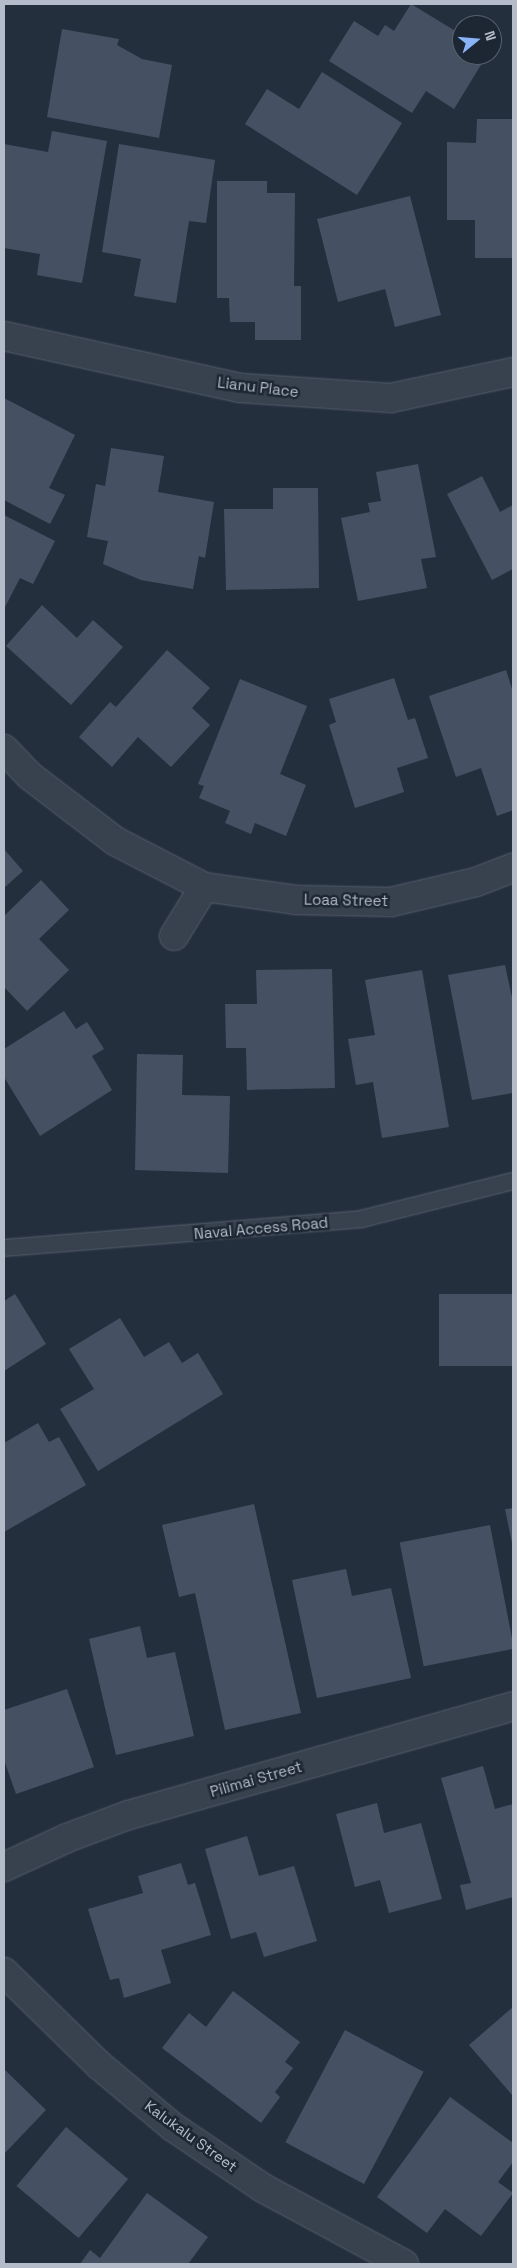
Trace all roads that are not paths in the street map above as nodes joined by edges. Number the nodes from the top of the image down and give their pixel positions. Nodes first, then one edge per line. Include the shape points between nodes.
1 (4, 336) edge
2 (513, 372) edge
3 (4, 749) edge
4 (513, 868) edge
5 (204, 887) junction
6 (174, 936) dead end
7 (513, 1181) edge
8 (4, 1248) edge
9 (513, 1706) edge
10 (4, 1867) edge
11 (4, 1972) edge
12 (404, 2264) edge

1 - 2 street, Lianu Place via 240,388 391,398
3 - 5 street, Loaa Street via 30,776 115,841
4 - 5 street, Loaa Street via 476,882 391,902 296,900
5 - 6 street
7 - 8 lane, Naval Access Road via 361,1219
9 - 10 street, Pilimai Street via 129,1815 67,1838
11 - 12 street, Kalukalu Street via 99,2065 173,2127 263,2188

